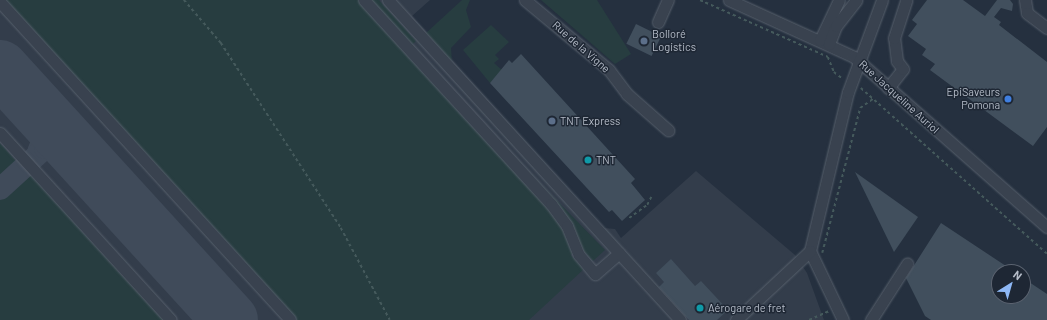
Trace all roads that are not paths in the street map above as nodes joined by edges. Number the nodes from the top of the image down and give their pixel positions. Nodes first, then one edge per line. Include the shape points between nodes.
1 (364, 0) edge
2 (388, 0) edge
3 (526, 0) edge
4 (668, 0) edge
5 (729, 0) edge
6 (840, 0) edge
7 (856, 0) edge
8 (882, 0) edge
9 (906, 0) edge
10 (1025, 0) edge
11 (0, 2) edge
12 (658, 22) dead end
13 (411, 26) junction
14 (1047, 28) edge
15 (398, 38) junction
16 (825, 42) junction
17 (859, 61) junction
18 (888, 88) junction
19 (668, 130) dead end
20 (0, 132) edge
21 (1047, 227) edge
22 (810, 251) junction
23 (619, 253) junction
24 (907, 264) dead end
25 (171, 320) edge
26 (290, 320) edge
27 (680, 320) edge
28 (736, 320) edge
29 (843, 320) edge
30 (871, 320) edge

1 - 15 street
2 - 13 street
3 - 19 street, Rue de la Vigne via 609,70 626,94
4 - 12 street
5 - 16 street, Rue Jacqueline Auriol
6 - 16 street
7 - 16 street
8 - 17 street
9 - 18 street via 894,38 897,61 903,69
10 - 14 street via 1027,13
11 - 26 street
13 - 15 street
13 - 23 street
15 - 23 street via 551,204 567,226 579,255 595,274
16 - 17 street, Rue Jacqueline Auriol
17 - 18 street, Rue Jacqueline Auriol
17 - 22 street
18 - 21 street, Rue Jacqueline Auriol
20 - 25 street
22 - 28 street
22 - 29 street via 816,269
23 - 27 street
24 - 30 street

